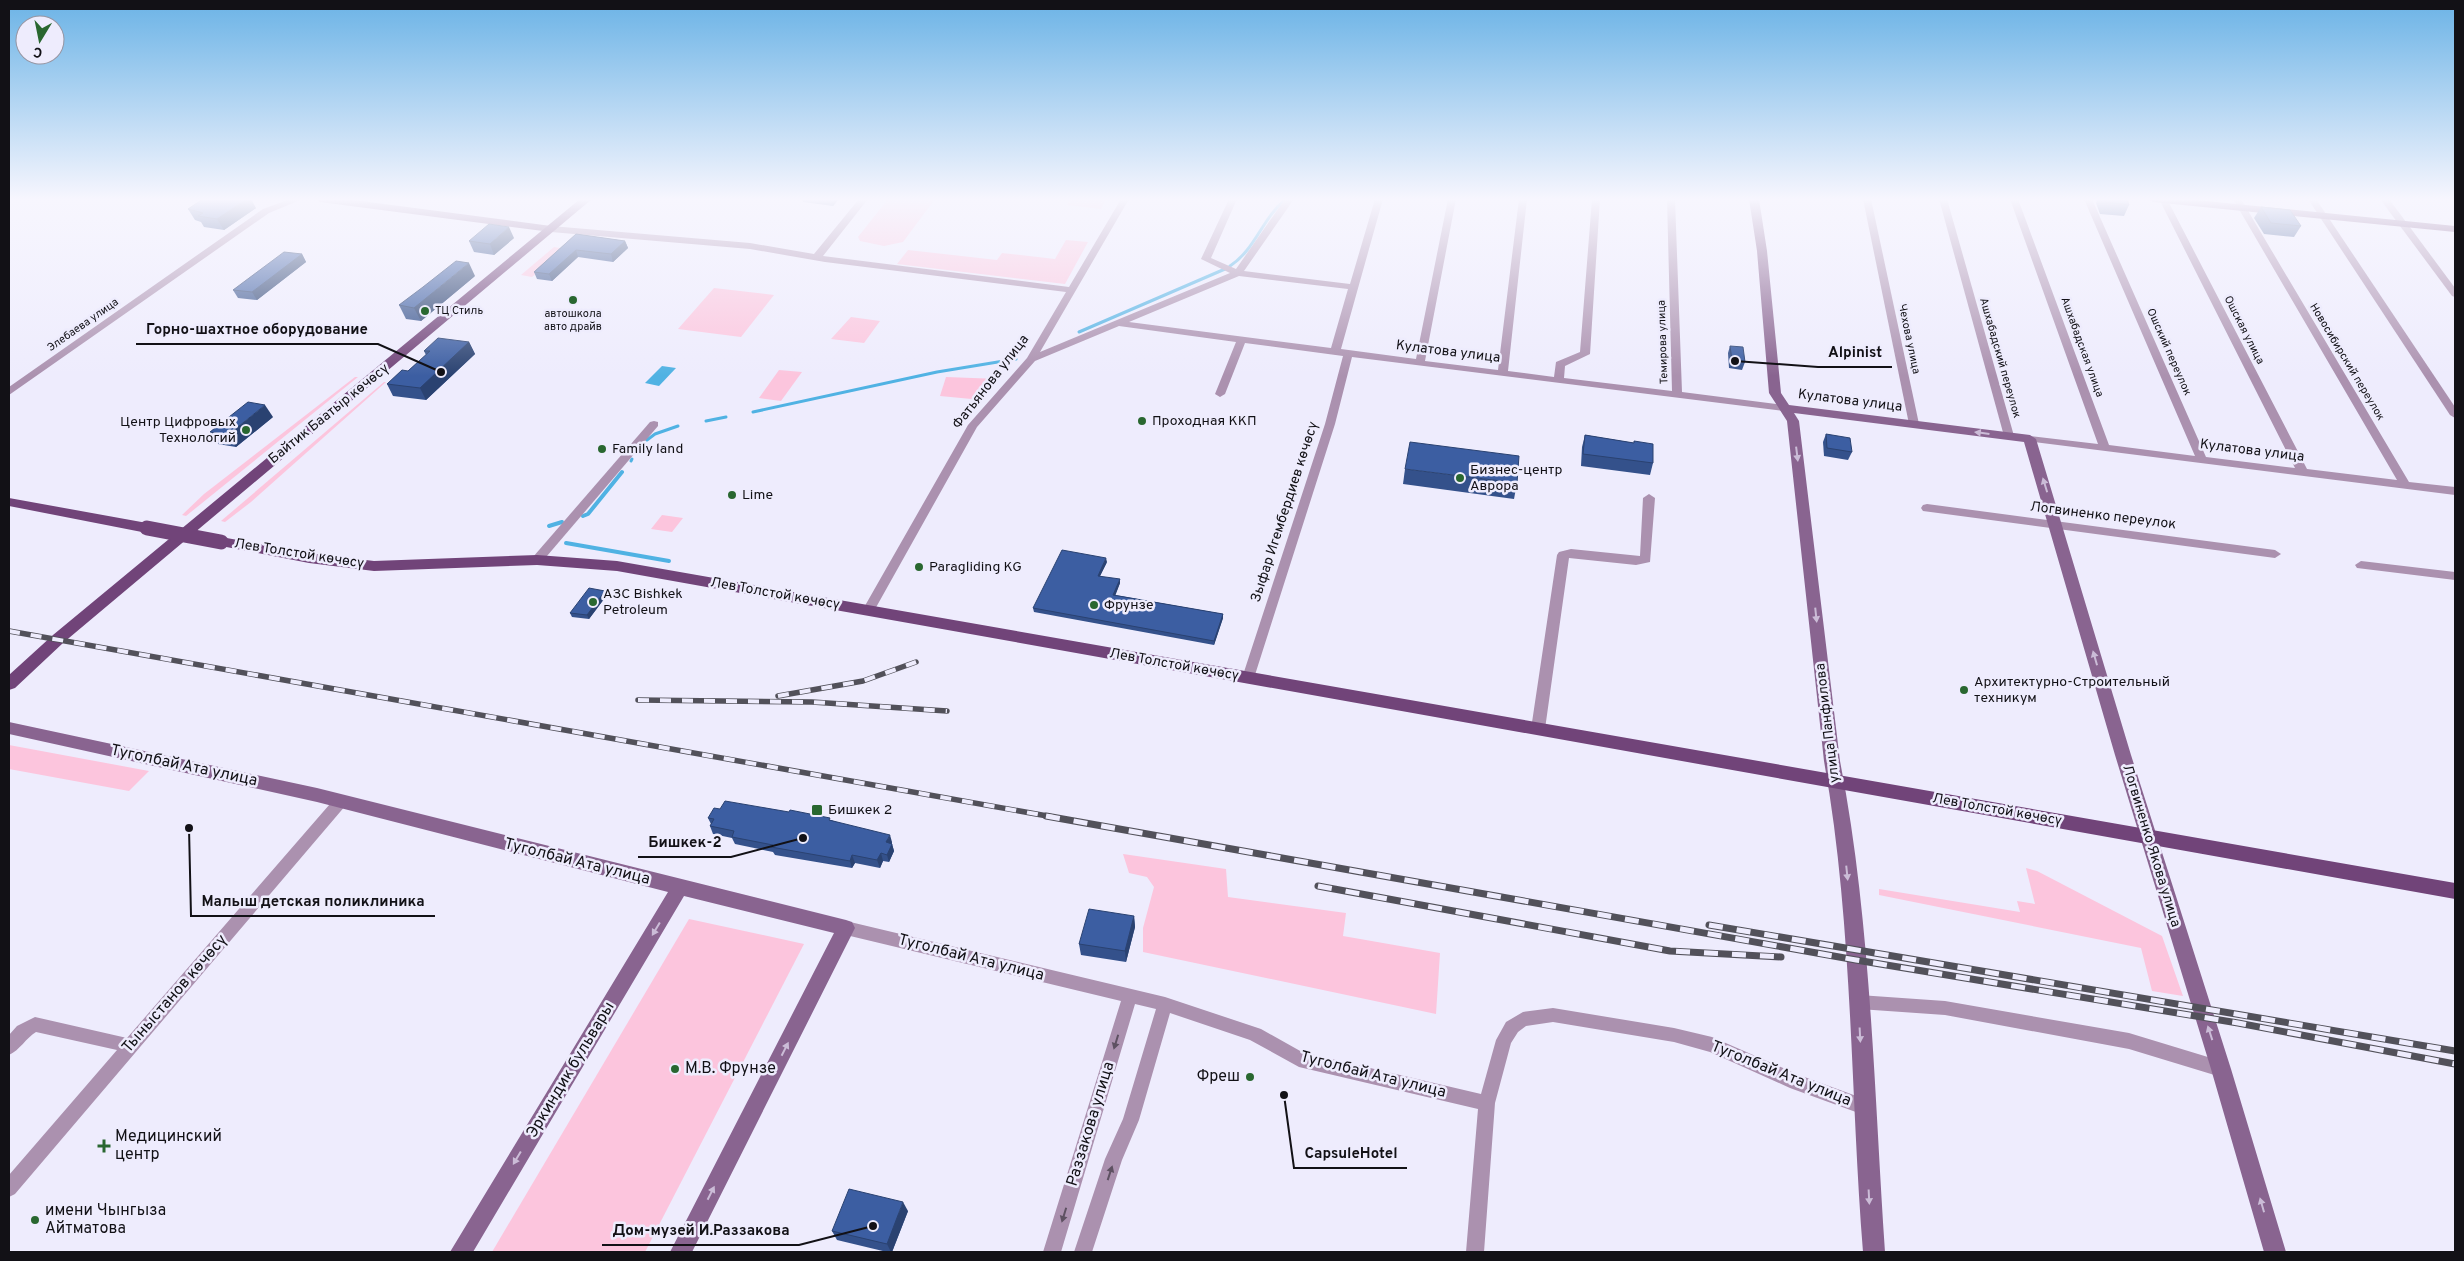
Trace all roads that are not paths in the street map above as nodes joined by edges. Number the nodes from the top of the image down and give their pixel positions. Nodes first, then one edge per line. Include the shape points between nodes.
1 (199, 258) edge
2 (516, 258) edge
3 (824, 258) edge
4 (1091, 258) edge
5 (1207, 258) edge
6 (1248, 258) edge
7 (1362, 258) edge
8 (1441, 258) edge
9 (1516, 258) edge
10 (1592, 258) edge
11 (1673, 258) edge
12 (1763, 258) edge
13 (1879, 258) edge
14 (1959, 258) edge
15 (2036, 258) edge
16 (2114, 258) edge
17 (2190, 258) edge
18 (2272, 258) edge
19 (2351, 258) edge
20 (2428, 258) edge
21 (1238, 272) junction
22 (1353, 287) junction
23 (1072, 290) junction
24 (2455, 294) edge
25 (1118, 323) junction
26 (1242, 339) junction
27 (1335, 352) junction
28 (1348, 354) junction
29 (1031, 359) junction
30 (1420, 363) junction
31 (1503, 374) junction
32 (1559, 381) junction
33 (9, 392) edge
34 (1220, 394) dead end
35 (1677, 395) junction
36 (1784, 408) junction
37 (2455, 415) edge
38 (654, 424) dead end
39 (1914, 424) junction
40 (2009, 436) junction
41 (2030, 439) junction
42 (2105, 448) junction
43 (2202, 460) junction
44 (2303, 472) junction
45 (2405, 485) junction
46 (2455, 491) edge
47 (1649, 498) dead end
48 (9, 502) edge
49 (1927, 508) dead end
50 (2057, 525) junction
51 (163, 552) junction
52 (2275, 554) dead end
53 (537, 560) junction
54 (2361, 565) dead end
55 (2455, 576) edge
56 (868, 611) junction
57 (1248, 678) junction
58 (9, 684) edge
59 (9, 692) edge
60 (9, 728) edge
61 (1538, 729) junction
62 (1835, 782) junction
63 (341, 801) junction
64 (2149, 837) junction
65 (680, 887) junction
66 (2455, 891) edge
67 (846, 928) junction
68 (1130, 996) junction
69 (1859, 1002) junction
70 (1165, 1004) junction
71 (130, 1046) junction
72 (9, 1047) edge
73 (2221, 1069) junction
74 (1487, 1103) junction
75 (1864, 1107) junction
76 (9, 1188) edge
77 (461, 1252) edge
78 (680, 1252) edge
79 (1052, 1252) edge
80 (1083, 1252) edge
81 (1474, 1252) edge
82 (1874, 1252) edge
83 (2275, 1252) edge

1 - 33 street, Элебаева улица
2 - 51 main road, Байтик Баатыр көчөсү
3 - 23 street
4 - 23 street, Фатьянова улица
5 - 21 street
6 - 21 street
7 - 22 street
8 - 30 street
9 - 31 street
10 - 32 street via 1585,354 1560,364
11 - 35 street, Темирова улица
12 - 36 street, улица Панфилова via 1776,393
13 - 39 street, Чехова улица
14 - 40 street, Ашхабадский переулок
15 - 42 street, Ашхабадская улица
16 - 43 street, Ошский переулок
17 - 44 street, Ошская улица
18 - 45 street, Новосибирский переулок
19 - 37 street
20 - 24 street
21 - 22 street
21 - 25 street
22 - 27 street
23 - 29 street, Фатьянова улица
25 - 26 street, Кулатова улица
25 - 29 street
26 - 27 street, Кулатова улица
26 - 34 street
27 - 28 street, Кулатова улица
28 - 30 street, Кулатова улица
28 - 57 street, Зыфар Игембердиев көчөсү via 1330,424
29 - 56 street, Фатьянова улица via 973,425
30 - 31 street, Кулатова улица
31 - 32 street, Кулатова улица
32 - 35 street, Кулатова улица
35 - 36 street, Кулатова улица
36 - 39 street, Кулатова улица
36 -> 62 street, улица Панфилова via 1793,421
38 - 53 street
40 -> 39 street, Кулатова улица
40 - 41 street, Кулатова улица
41 - 42 street, Кулатова улица
50 -> 41 street, Логвиненко Якова улица
42 - 43 street, Кулатова улица
43 - 44 street, Кулатова улица
44 - 45 street, Кулатова улица
45 - 46 street, Кулатова улица
47 - 61 street via 1647,556 1642,561 1571,553 1563,555
48 - 53 main road, Лев Толстой көчөсү, bridge via 309,558 374,566
49 - 50 street, Логвиненко переулок
50 - 52 street, Логвиненко переулок
64 -> 50 street, Логвиненко Якова улица
51 - 58 main road, Байтик Баатыр көчөсү via 58,638
51 - 59 main road, Байтик Баатыр көчөсү via 71,641
53 - 56 main road, Лев Толстой көчөсү via 617,566
54 - 55 street
56 - 57 main road, Лев Толстой көчөсү
57 - 61 main road, Лев Толстой көчөсү
60 - 63 street, Туголбай Ата улица
61 - 62 main road, Лев Толстой көчөсү
62 - 64 main road, Лев Толстой көчөсү
62 -> 69 street, улица Панфилова via 1856,948
63 - 65 street, Туголбай Ата улица
63 - 71 street, Тыныстанов көчөсү
64 - 66 main road, Лев Толстой көчөсү
73 -> 64 street, Логвиненко Якова улица
65 - 67 street, Туголбай Ата улица
65 -> 77 street, Эркиндик бульвары
67 - 68 street, Туголбай Ата улица
78 -> 67 street
68 - 70 street, Туголбай Ата улица
68 -> 79 street, Раззакова улица
69 - 73 street via 1945,1008 2129,1041
69 -> 75 street, улица Панфилова
70 - 74 street, Туголбай Ата улица via 1255,1034 1299,1058
80 -> 70 street via 1114,1159 1131,1120
71 - 72 street via 34,1024
71 - 76 street, Тыныстанов көчөсү
83 -> 73 street, Логвиненко Якова улица
74 - 75 street, Туголбай Ата улица via 1504,1040 1512,1027 1523,1019 1553,1015 1674,1035 1712,1045 1796,1082
74 - 81 street
75 -> 82 street, улица Панфилова

